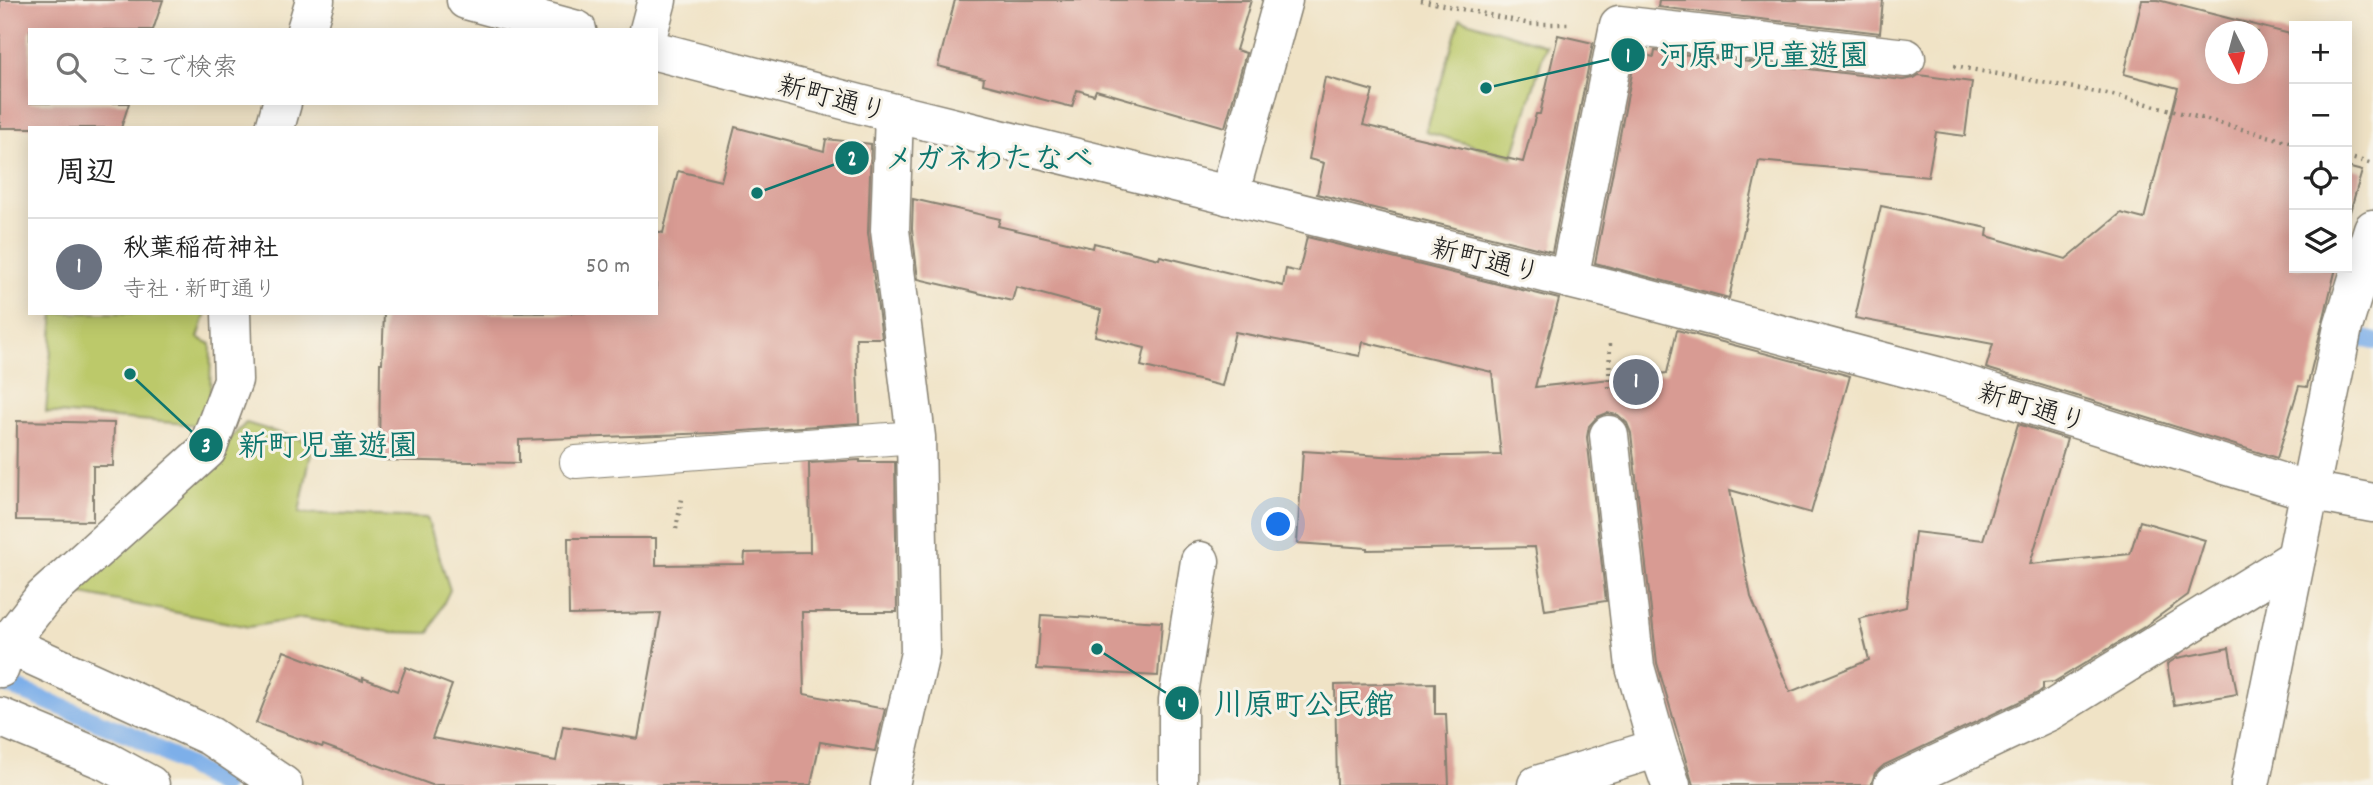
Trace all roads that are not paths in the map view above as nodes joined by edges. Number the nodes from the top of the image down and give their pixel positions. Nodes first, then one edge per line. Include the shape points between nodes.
1 (315, 0) edge
2 (466, 0) edge
3 (657, 0) edge
4 (1283, 0) edge
5 (307, 28) edge
6 (570, 28) edge
7 (650, 28) edge
8 (658, 52) edge
9 (1906, 58) road end
10 (281, 105) edge
11 (894, 113) junction
12 (276, 126) edge
13 (1229, 196) junction
14 (2373, 229) edge
15 (1569, 279) junction
16 (231, 315) edge
17 (1609, 435) road end
18 (916, 437) junction
19 (576, 461) dead end
20 (2309, 491) junction
21 (2373, 503) edge
22 (2296, 558) junction
23 (1200, 561) dead end
24 (4, 656) edge
25 (0, 718) edge
26 (1658, 748) junction
27 (150, 785) edge
28 (283, 785) edge
29 (890, 785) edge
30 (1178, 785) edge
31 (1537, 785) edge
32 (1671, 785) edge
33 (1893, 785) edge
34 (2250, 785) edge

1 - 5 street
2 - 6 street
3 - 7 street
4 - 13 street
8 - 11 street, 新町通り
9 - 15 street via 1619,25
10 - 12 street
11 - 13 street, 新町通り
11 - 18 street via 890,230
13 - 15 street, 新町通り
14 - 20 street via 2343,327
15 - 20 street, 新町通り via 1937,376
16 - 24 street via 233,380 207,450 43,598
17 - 26 street via 1635,667
18 - 19 lane
18 - 29 street via 920,653
20 - 21 street, 新町通り
20 - 22 street
22 - 33 street via 2048,712
22 - 34 street
23 - 30 street via 1178,700
24 - 28 street via 210,736
25 - 27 street via 106,761
26 - 31 street
26 - 32 street

